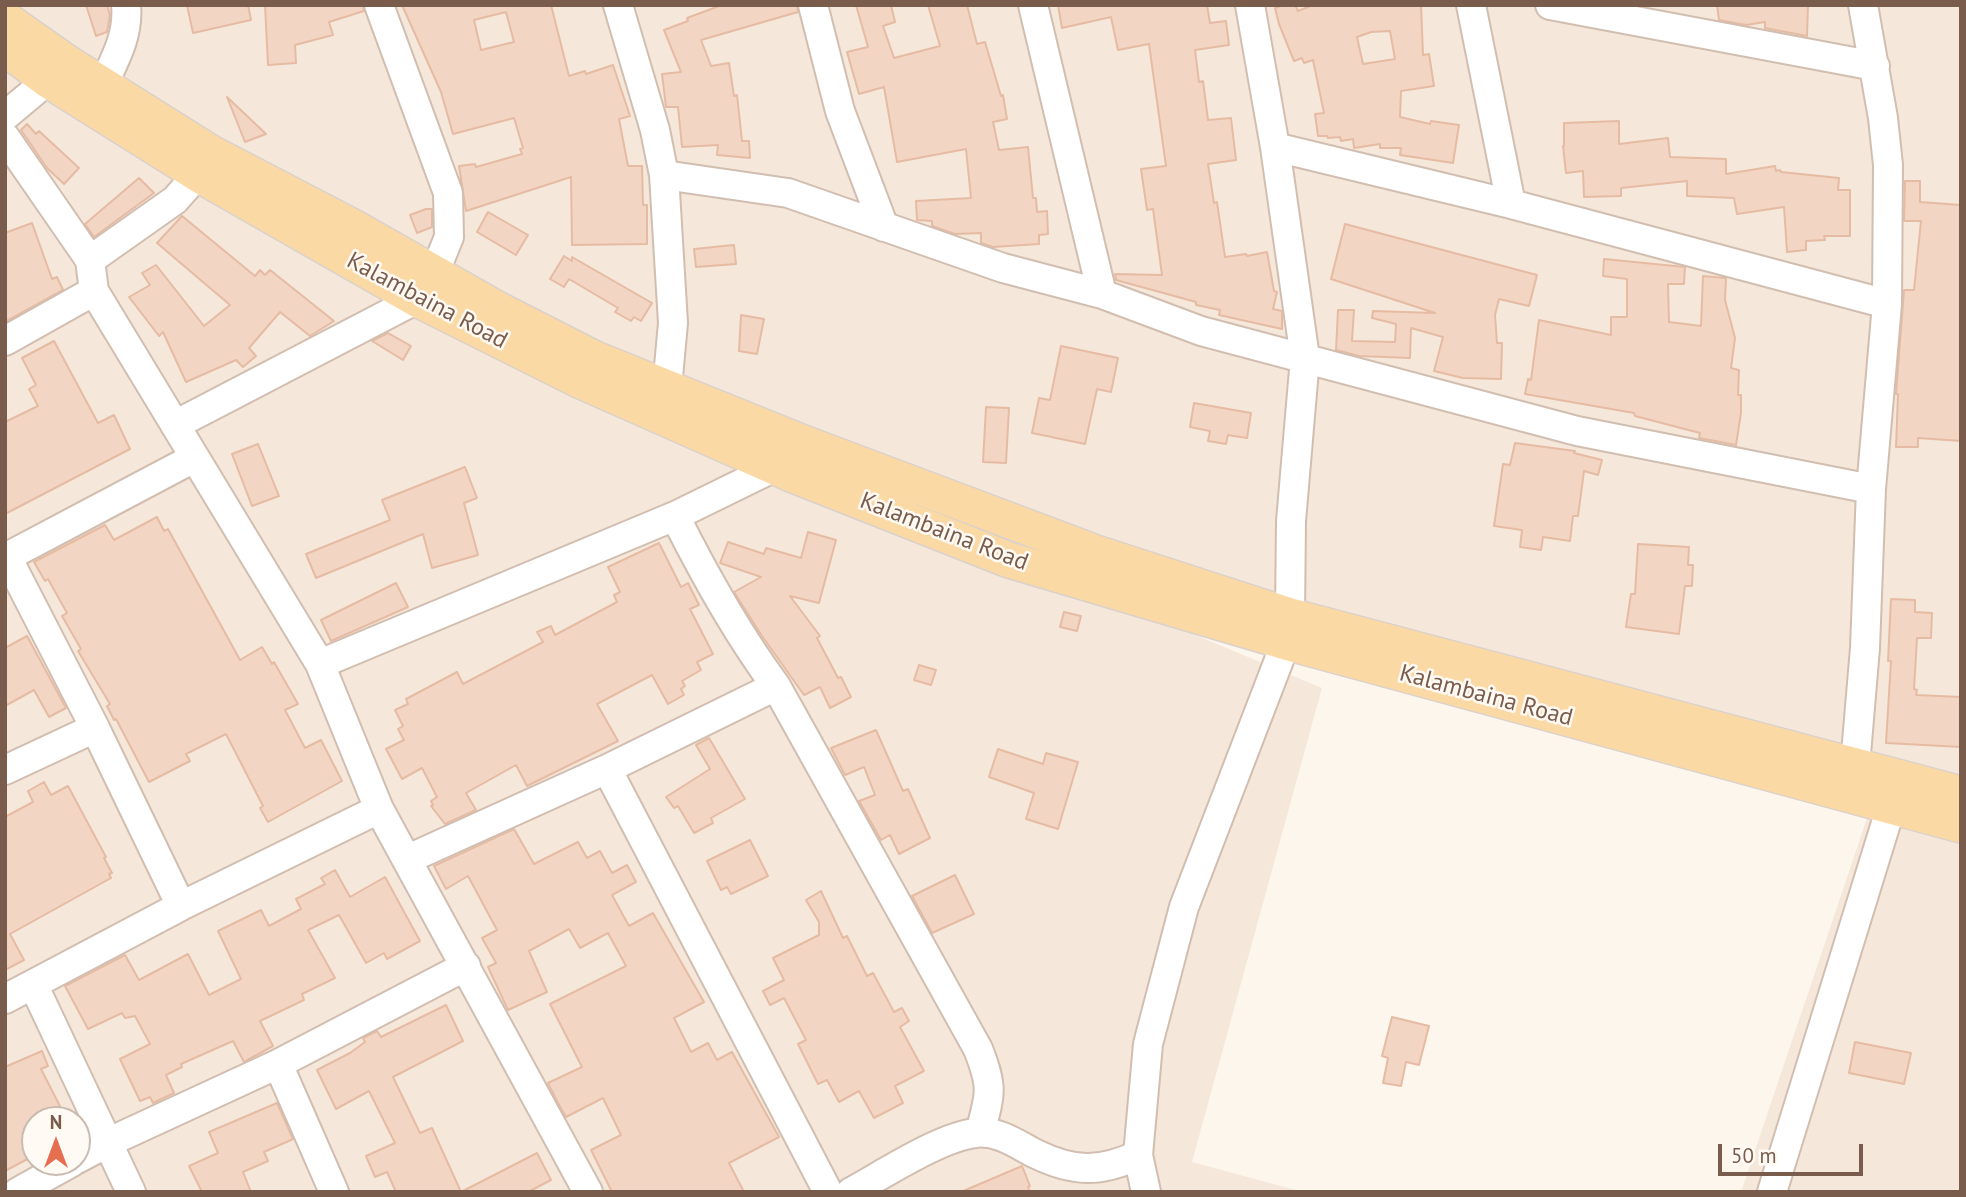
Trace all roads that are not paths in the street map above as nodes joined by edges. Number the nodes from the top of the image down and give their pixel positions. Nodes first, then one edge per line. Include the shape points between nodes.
1 (127, 5) edge
2 (379, 5) edge
3 (618, 5) edge
4 (813, 5) edge
5 (1033, 5) edge
6 (1250, 5) edge
7 (1471, 5) edge
8 (1550, 5) edge
9 (1863, 5) edge
10 (1659, 16) edge
11 (5, 19) edge
12 (5, 48) edge
13 (1875, 66) junction
14 (48, 80) junction
15 (103, 85) junction
16 (5, 116) edge
17 (5, 137) edge
18 (1275, 147) junction
19 (198, 174) junction
20 (664, 175) junction
21 (1511, 204) junction
22 (884, 227) junction
23 (90, 260) junction
24 (426, 286) junction
25 (94, 291) junction
26 (1102, 294) junction
27 (1886, 304) junction
28 (5, 341) edge
29 (1305, 358) junction
30 (667, 388) junction
31 (175, 425) junction
32 (194, 458) junction
33 (775, 467) junction
34 (1871, 489) junction
35 (675, 516) junction
36 (6, 558) edge
37 (1292, 626) junction
38 (320, 664) junction
39 (776, 686) junction
40 (95, 728) junction
41 (1855, 766) junction
42 (607, 769) junction
43 (5, 770) edge
44 (1961, 794) edge
45 (1891, 807) junction
46 (379, 809) junction
47 (1961, 825) edge
48 (408, 859) junction
49 (181, 906) junction
50 (466, 966) junction
51 (33, 984) junction
52 (5, 999) edge
53 (278, 1064) junction
54 (979, 1132) junction
55 (108, 1142) junction
56 (91, 1151) edge
57 (1138, 1155) junction
58 (47, 1176) edge
59 (18, 1192) edge
60 (131, 1192) edge
61 (334, 1192) edge
62 (588, 1192) edge
63 (828, 1192) edge
64 (851, 1192) edge
65 (1146, 1192) edge
66 (1772, 1192) edge

1 - 15 street via 123,41
2 - 24 street via 448,193 449,237
3 - 20 street
4 - 22 street via 839,111
5 - 26 street
6 - 18 street
7 - 21 street
8 - 10 street
9 - 13 street
10 - 13 street
11 - 15 main road, Kalambaina Road
12 - 14 main road, Kalambaina Road
13 - 27 street via 1888,165
14 - 16 street
14 - 19 main road, Kalambaina Road
15 - 24 main road, Kalambaina Road via 211,152 353,227
17 - 23 street
18 - 21 street
18 - 29 street
19 - 23 street via 175,200
19 - 24 main road, Kalambaina Road
20 - 22 street via 788,193
20 - 30 street via 673,323
21 - 27 street
22 - 26 street via 1003,268
23 - 25 street
24 - 30 main road, Kalambaina Road
24 - 31 street
24 - 33 main road, Kalambaina Road via 581,381
25 - 28 street
25 - 31 street
26 - 29 street via 1201,331
27 - 34 street
29 - 34 street via 1577,431
29 - 37 street via 1291,521
30 - 37 main road, Kalambaina Road
31 - 32 street
32 - 36 street
32 - 38 street
33 - 35 street
33 - 37 main road, Kalambaina Road via 1009,560
34 - 41 street
35 - 38 street
35 - 39 street via 712,590
36 - 40 street
37 - 41 main road, Kalambaina Road
37 - 45 main road, Kalambaina Road
37 - 57 street via 1184,907 1148,1044
38 - 46 street
39 - 42 street
39 - 54 street via 978,1049 990,1096
40 - 43 street
40 - 49 street
41 - 44 main road, Kalambaina Road
42 - 48 street
42 - 63 street
45 - 47 main road, Kalambaina Road
45 - 66 street
46 - 48 street
46 - 49 street
48 - 50 street
49 - 51 street
50 - 53 street
50 - 62 street
51 - 52 street
51 - 55 street
53 - 55 street
53 - 61 street
54 - 57 street via 1012,1140 1072,1168 1096,1169
54 - 64 street via 955,1137
55 - 56 street
55 - 60 street
57 - 65 street
58 - 59 street

